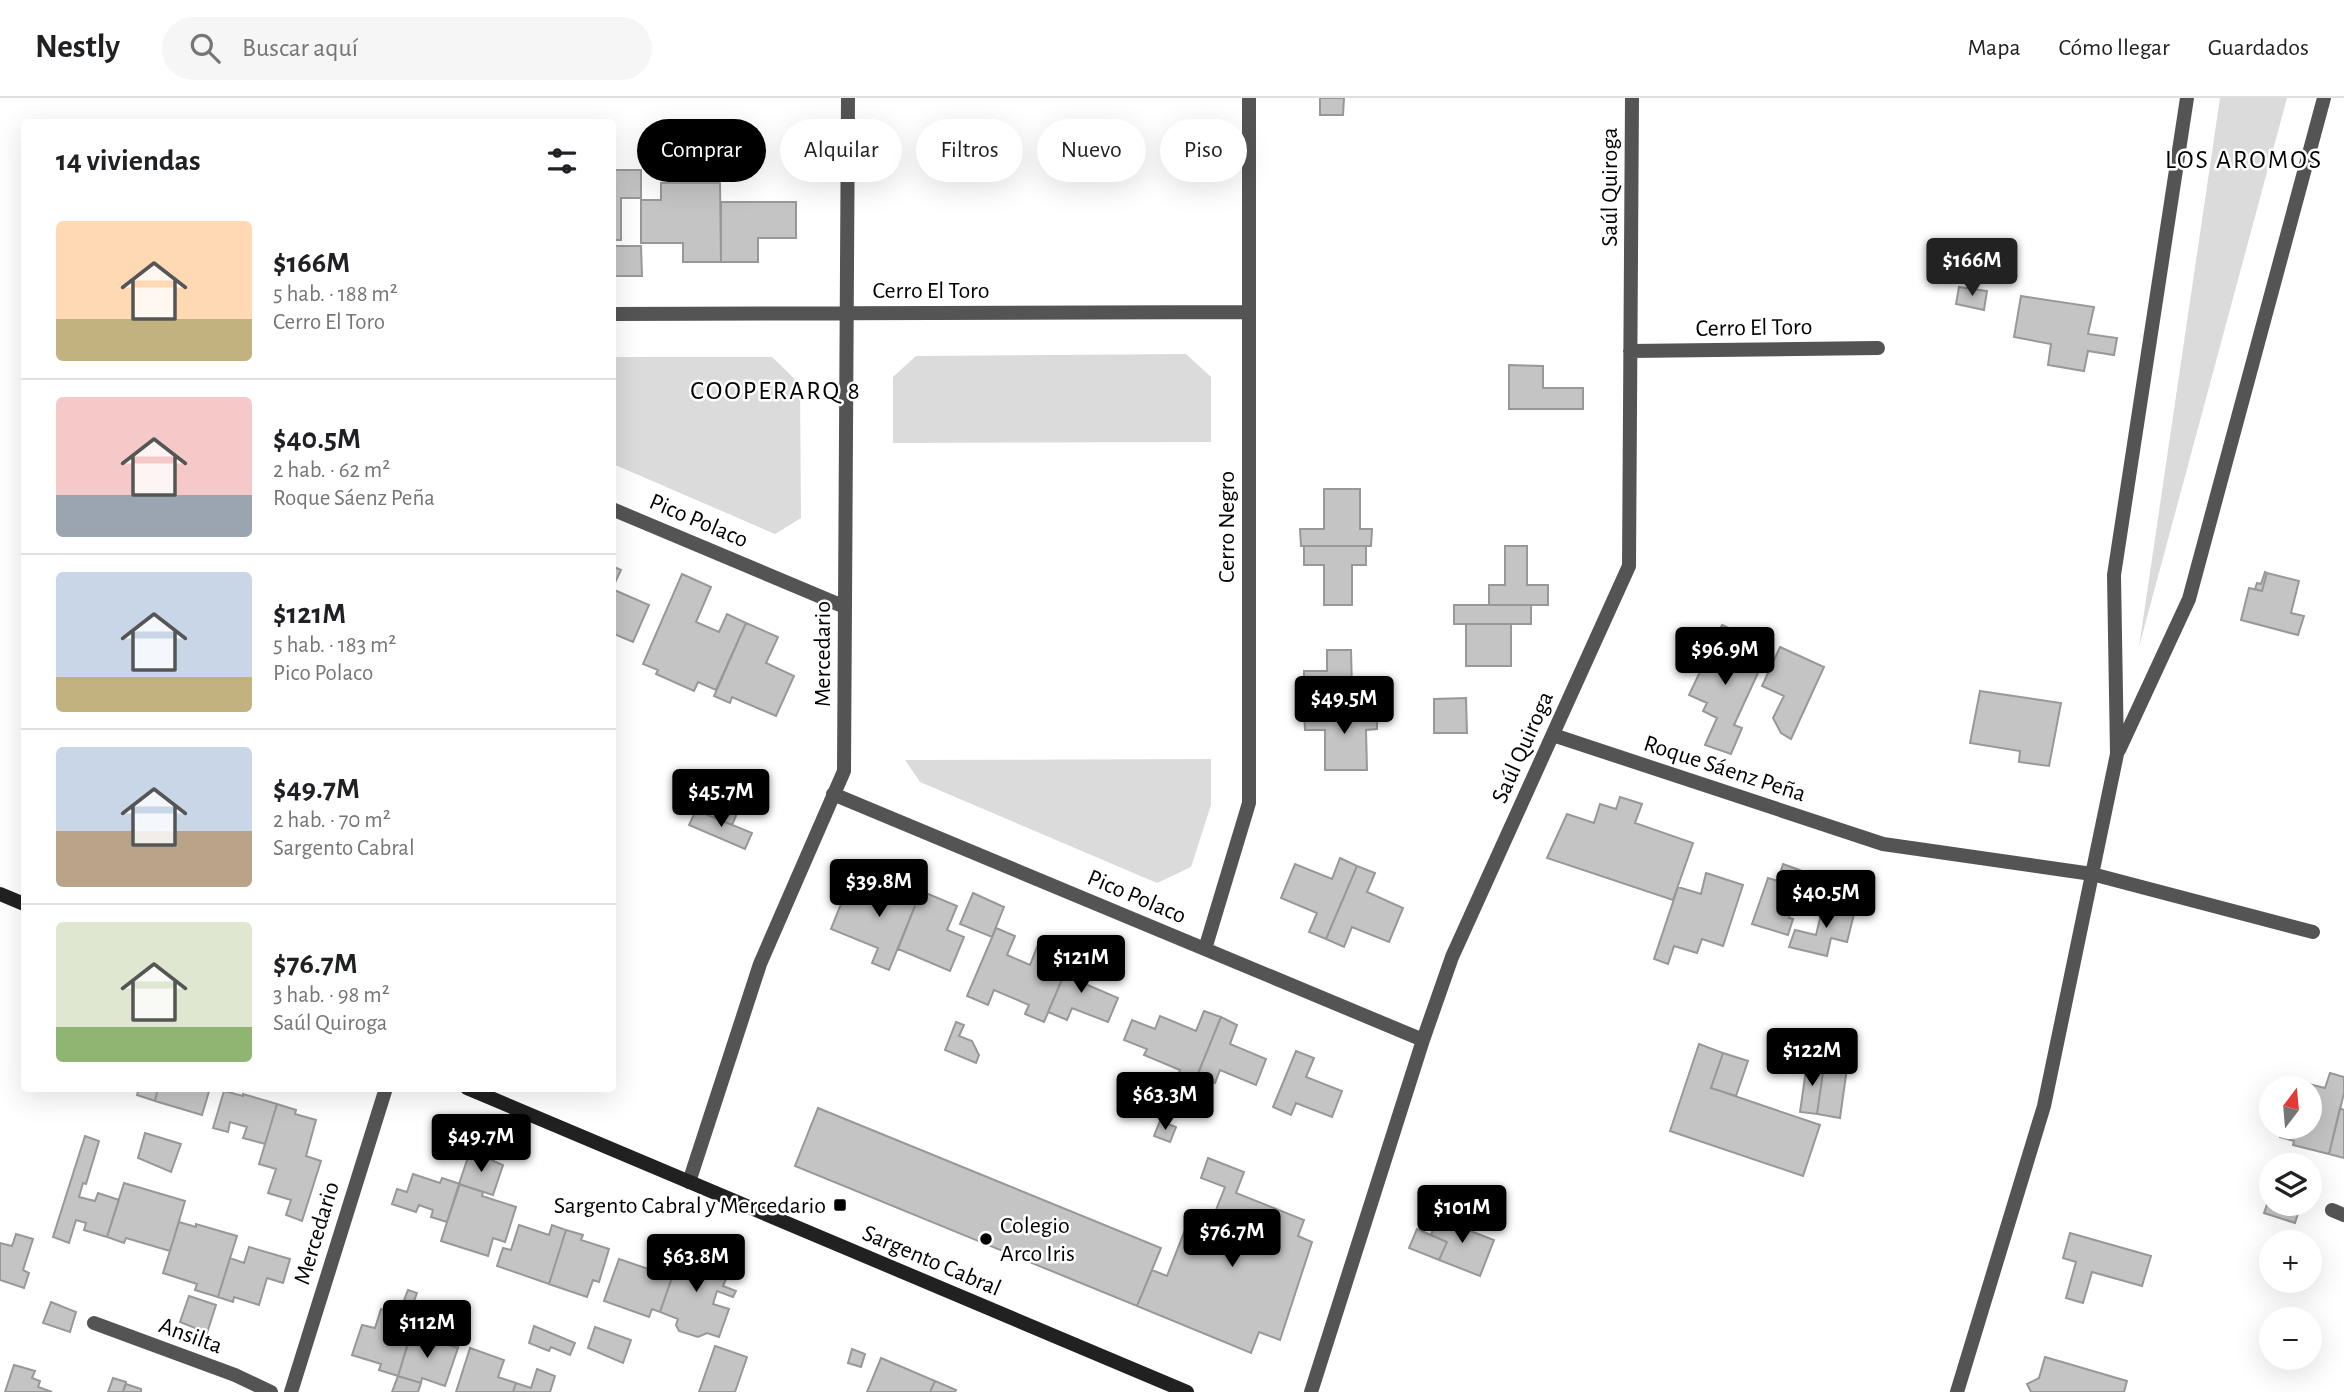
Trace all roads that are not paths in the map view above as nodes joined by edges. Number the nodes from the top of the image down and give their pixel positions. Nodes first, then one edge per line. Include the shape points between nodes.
1 (848, 98) edge
2 (1249, 98) edge
3 (1632, 98) edge
4 (2187, 98) edge
5 (2324, 98) edge
6 (1249, 312) junction
7 (846, 313) junction
8 (616, 314) edge
9 (1878, 348) dead end
10 (1630, 351) junction
11 (616, 511) edge
12 (845, 607) junction
13 (1553, 735) junction
14 (2117, 754) junction
15 (833, 794) junction
16 (2092, 874) junction
17 (0, 894) edge
18 (21, 903) edge
19 (2313, 932) dead end
20 (1205, 949) junction
21 (1423, 1040) junction
22 (385, 1092) edge
23 (476, 1092) edge
24 (689, 1182) junction
25 (94, 1323) dead end
26 (271, 1392) edge
27 (290, 1392) edge
28 (1187, 1392) edge
29 (1311, 1392) edge
30 (1957, 1392) edge

1 - 7 street, Mercedario
2 - 6 street, Cerro Negro
3 - 10 street, Saúl Quiroga
4 - 14 street via 2114,575
5 - 14 street via 2189,599
6 - 7 street, Cerro El Toro
6 - 20 street, Cerro Negro via 1249,803
7 - 8 street, Cerro El Toro
7 - 12 street, Mercedario
9 - 10 street, Cerro El Toro
10 - 13 street, Saúl Quiroga via 1629,566
11 - 12 street, Pico Polaco
12 - 15 street, Mercedario via 844,771
13 - 16 street, Roque Sáenz Peña via 1883,844
13 - 21 street, Saúl Quiroga via 1452,957
14 - 16 street
15 - 20 street, Pico Polaco
15 - 24 street, Mercedario via 760,964
16 - 19 street, Roque Sáenz Peña
16 - 30 street via 2044,1105
17 - 18 main road
20 - 21 street, Pico Polaco
21 - 29 street, Saúl Quiroga
22 - 27 street, Mercedario
23 - 24 main road, Sargento Cabral
24 - 28 main road, Sargento Cabral
25 - 26 street, Ansilta

